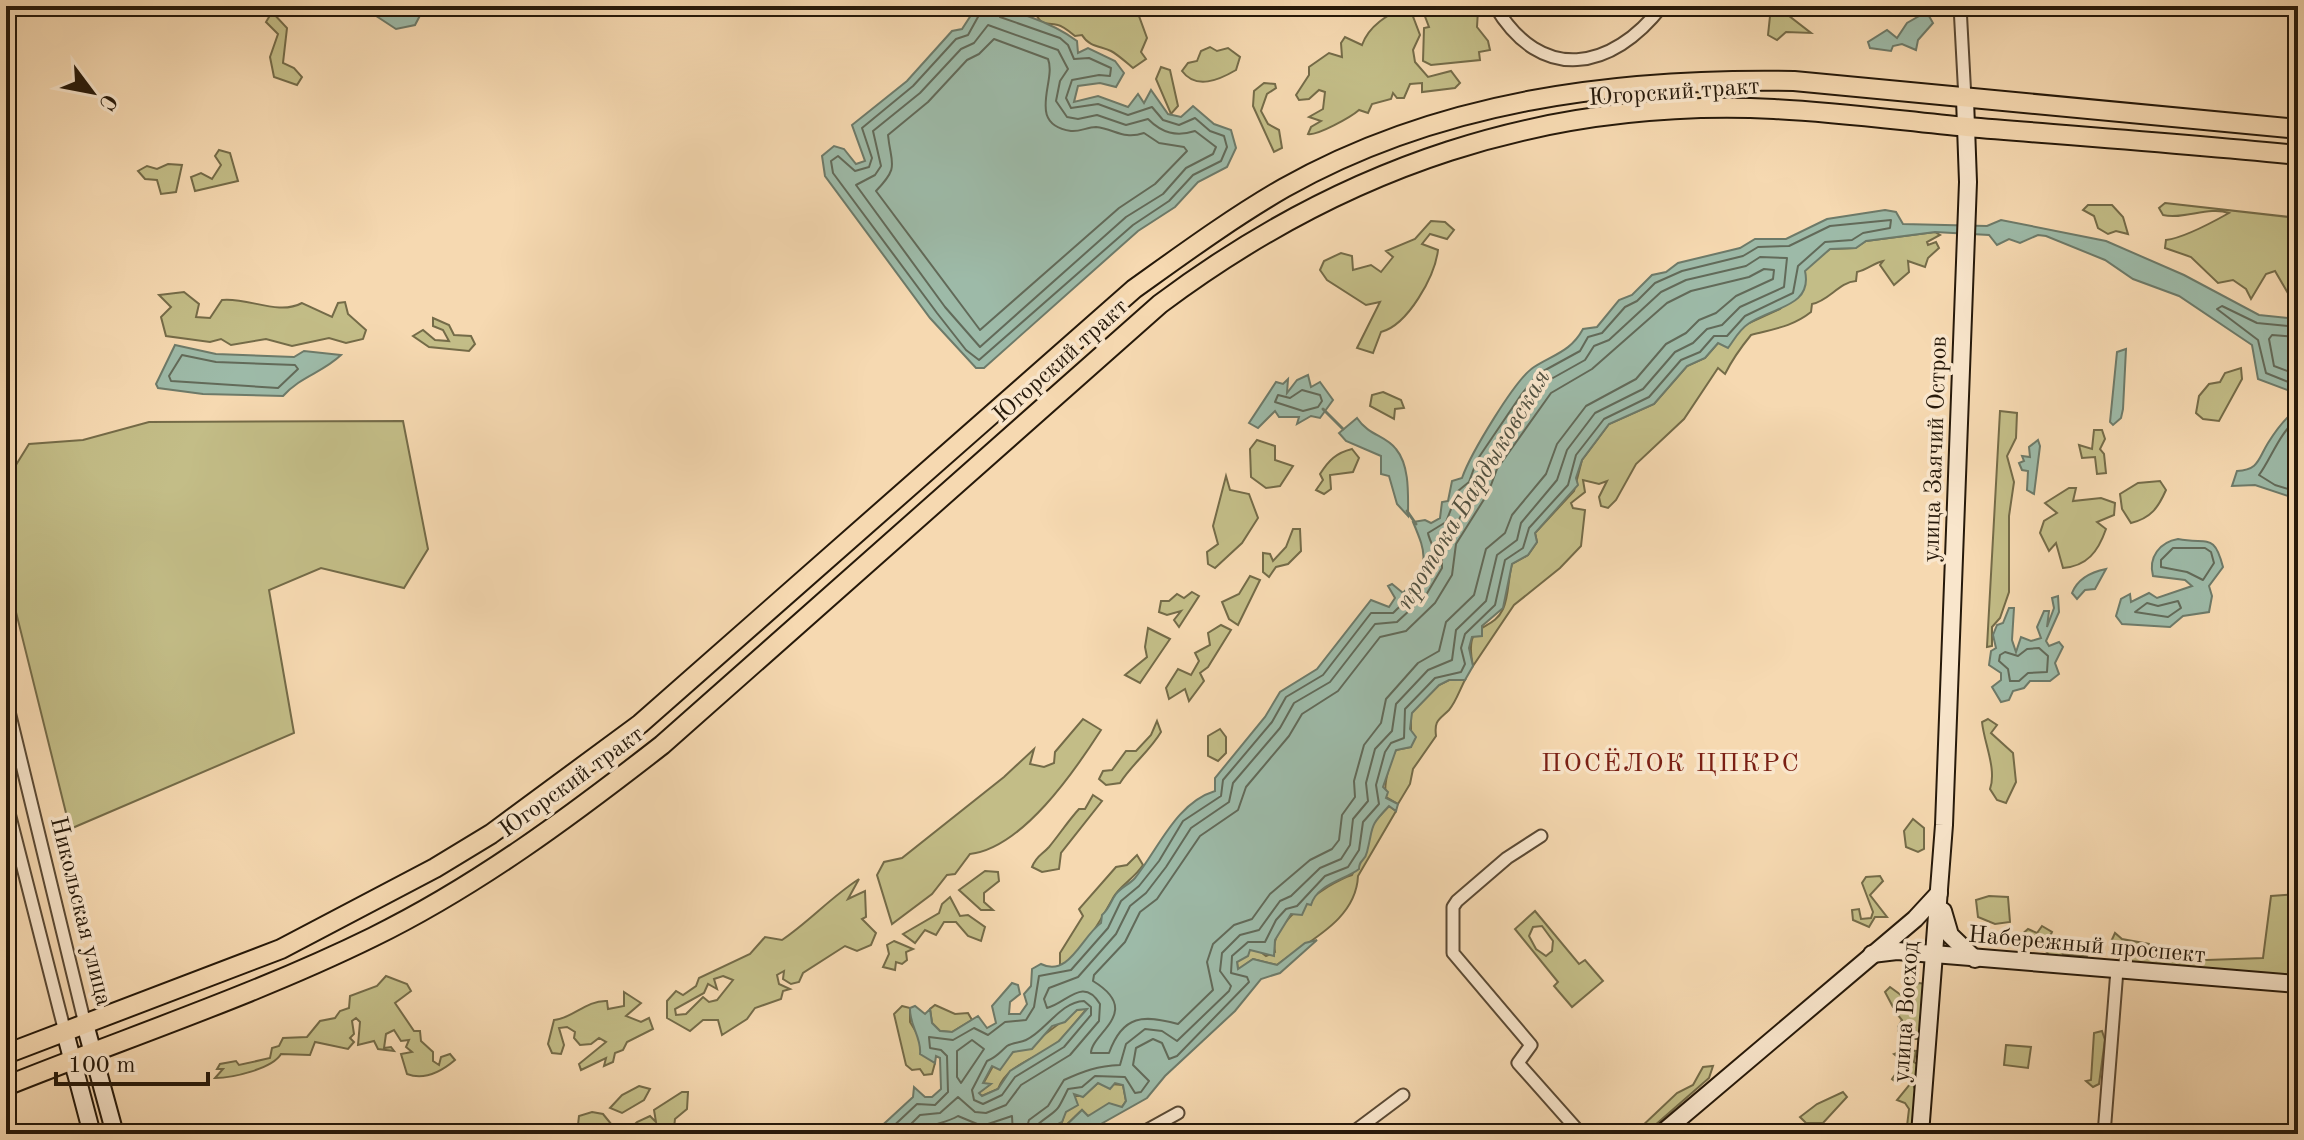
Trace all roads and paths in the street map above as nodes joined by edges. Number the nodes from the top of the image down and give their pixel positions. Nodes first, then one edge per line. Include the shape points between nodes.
1 (1495, 6) edge
2 (1662, 6) edge
3 (1960, 6) edge
4 (1965, 99) junction
5 (1966, 127) junction
6 (2298, 129) edge
7 (2298, 155) edge
8 (989, 417) junction
9 (1009, 437) junction
10 (6, 699) edge
11 (6, 801) edge
12 (1541, 836) dead end
13 (1939, 893) junction
14 (1872, 954) junction
15 (1934, 954) junction
16 (1975, 959) junction
17 (2117, 970) junction
18 (2298, 984) edge
19 (85, 1024) junction
20 (65, 1032) junction
21 (93, 1052) junction
22 (6, 1054) edge
23 (72, 1060) junction
24 (6, 1086) edge
25 (1403, 1095) dead end
26 (1178, 1113) dead end
27 (92, 1134) edge
28 (115, 1134) edge
29 (1140, 1134) edge
30 (1351, 1134) edge
31 (1581, 1134) edge
32 (1661, 1134) edge
33 (1920, 1134) edge
34 (2104, 1134) edge

1 - 2 street via 1518,38 1534,49 1569,59 1603,56 1620,48
3 - 4 street, улица Заячий Остров
4 - 5 main road, улица Заячий Остров
4 - 6 main road, Югорский тракт
4 - 8 main road, Югорский тракт via 1794,81 1671,82 1533,99 1436,123 1310,175 1205,238 1111,308
5 - 7 main road, Югорский тракт
5 - 9 main road, Югорский тракт via 1773,108 1697,109 1626,114 1473,141 1339,192 1222,260 1123,333
5 - 13 main road, улица Заячий Остров via 1965,272
8 - 9 main road
8 - 19 main road, Югорский тракт via 640,724 503,825 435,868 281,949
9 - 21 main road, Югорский тракт via 662,745 528,844 372,937
10 - 19 street, Никольская улица
11 - 20 street, Никольская улица
12 - 31 street via 1457,901 1453,953 1531,1045 1518,1063
13 - 14 main road
13 - 15 main road, улица Восход
13 - 16 main road via 1950,935
14 - 15 main road, Набережный проспект
14 - 32 main road
15 - 16 main road, Набережный проспект
15 - 33 main road, улица Восход
16 - 17 main road, Набережный проспект
17 - 18 main road, Набережный проспект
17 - 34 street
19 - 20 main road, Югорский тракт
19 - 21 main road, Никольская улица
20 - 22 main road, Югорский тракт
20 - 23 main road, Никольская улица
21 - 23 main road, Югорский тракт
21 - 28 main road, Никольская улица
23 - 24 main road, Югорский тракт
23 - 27 main road, Никольская улица
25 - 30 street
26 - 29 street

